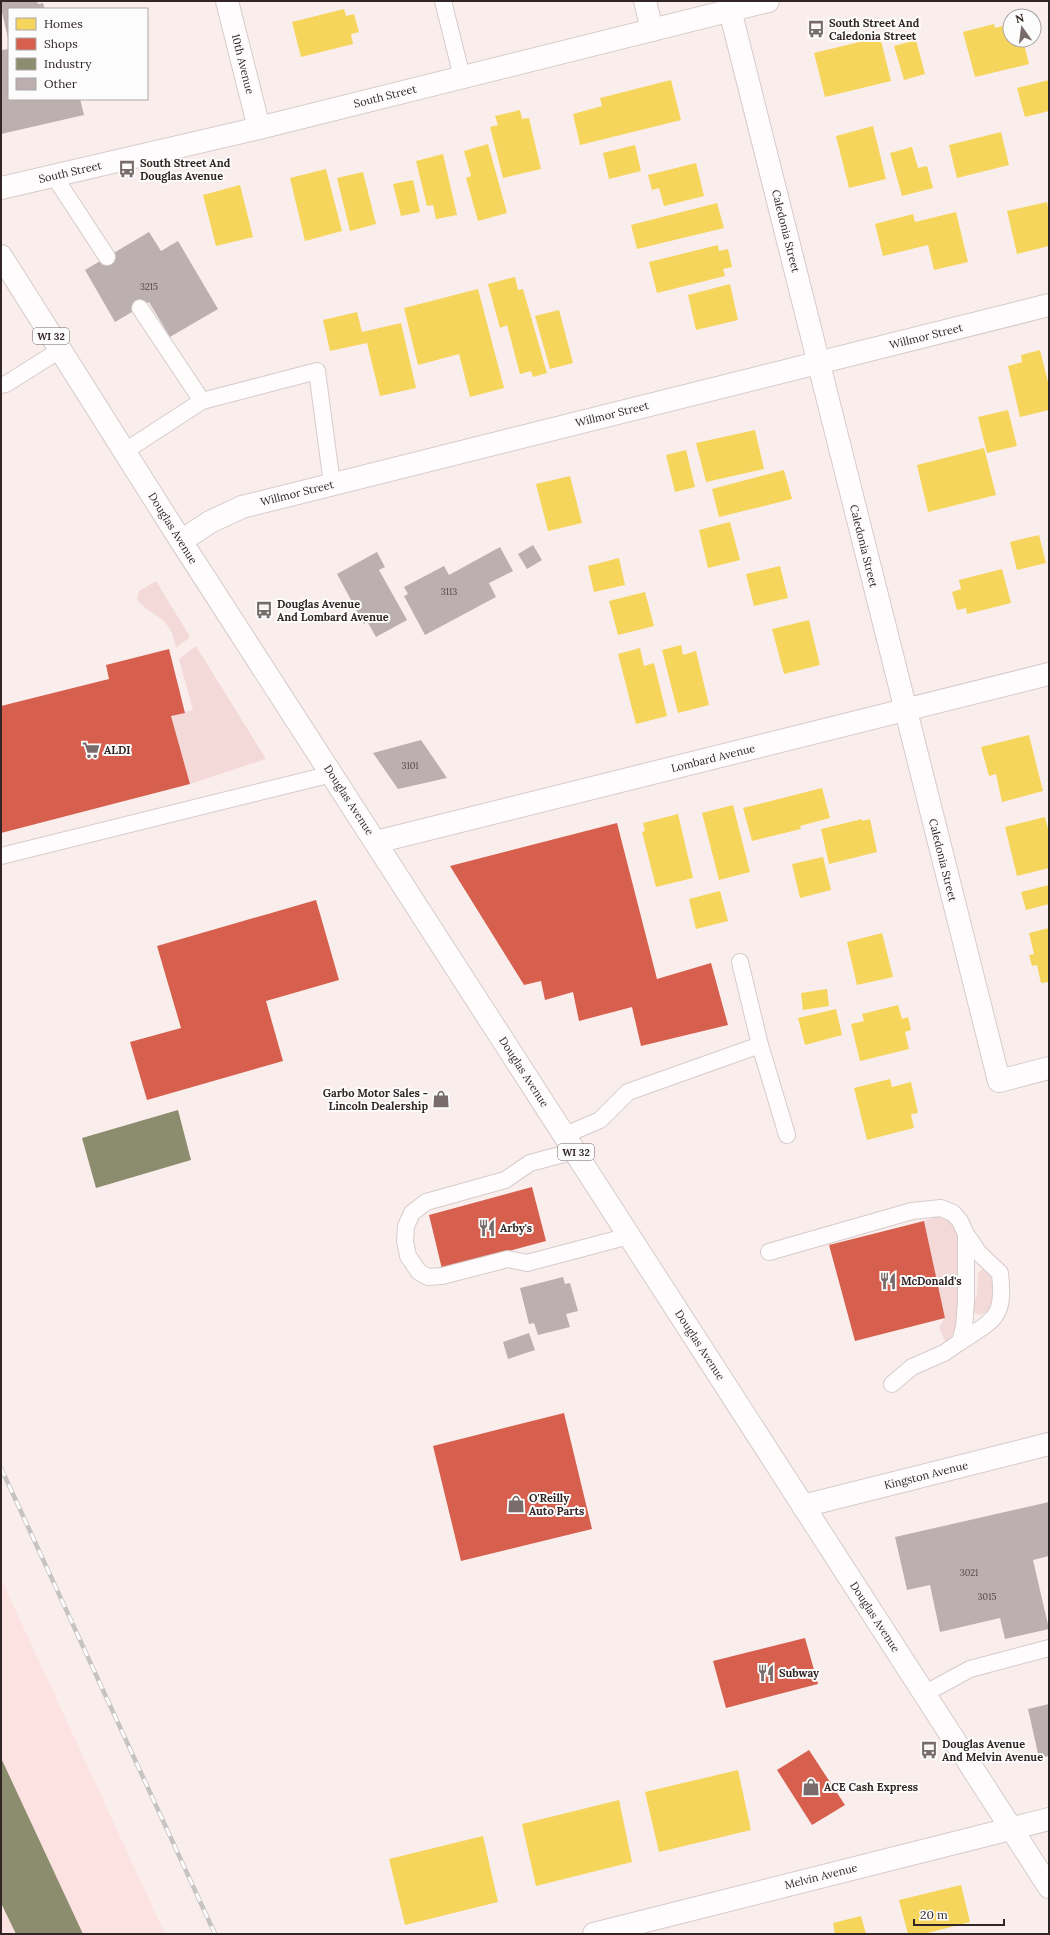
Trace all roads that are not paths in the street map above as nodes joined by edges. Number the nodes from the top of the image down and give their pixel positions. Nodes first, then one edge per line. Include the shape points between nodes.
1 (228, 1) edge
2 (443, 1) edge
3 (645, 1) edge
4 (768, 1) edge
5 (730, 10) junction
6 (652, 30) junction
7 (462, 77) junction
8 (259, 128) junction
9 (54, 176) junction
10 (1, 188) edge
11 (1, 256) edge
12 (107, 257) dead end
13 (1049, 305) edge
14 (140, 308) dead end
15 (60, 350) junction
16 (818, 362) junction
17 (3, 386) edge
18 (202, 401) junction
19 (125, 451) junction
20 (332, 484) junction
21 (182, 541) junction
22 (1049, 674) edge
23 (906, 710) junction
24 (332, 774) junction
25 (376, 842) junction
26 (1, 856) edge
27 (740, 962) dead end
28 (760, 1045) junction
29 (1049, 1068) edge
30 (787, 1136) dead end
31 (570, 1143) junction
32 (966, 1234) junction
33 (629, 1236) junction
34 (769, 1252) dead end
35 (960, 1342) junction
36 (892, 1384) dead end
37 (1049, 1444) edge
38 (803, 1506) junction
39 (1049, 1648) edge
40 (924, 1694) junction
41 (1049, 1820) edge
42 (1010, 1829) junction
43 (1049, 1888) edge
44 (594, 1934) edge

1 - 8 street, 10th Avenue
2 - 7 lane
3 - 6 street
4 - 5 street, South Street
5 - 6 street, South Street
5 - 16 street, Caledonia Street
6 - 7 street, South Street
7 - 8 street, South Street
8 - 9 street, South Street
9 - 10 street, South Street
9 - 12 lane
11 - 15 street, Douglas Avenue / WI 32
13 - 16 street, Willmor Street
14 - 18 lane
15 - 17 lane
15 - 19 street, Douglas Avenue / WI 32
16 - 20 street, Willmor Street
16 - 23 street, Caledonia Street
18 - 19 lane
18 - 20 lane via 317,371
19 - 21 street, Douglas Avenue / WI 32
20 - 21 street, Willmor Street via 242,507 210,522
21 - 24 street, Douglas Avenue / WI 32
22 - 23 street, Lombard Avenue
23 - 25 street, Lombard Avenue
23 - 29 street, Caledonia Street via 999,1081
24 - 25 street, Douglas Avenue / WI 32
24 - 26 lane
25 - 31 street, Douglas Avenue / WI 32
27 - 28 lane
28 - 30 lane
28 - 31 lane via 628,1092 600,1120
31 - 33 street, Douglas Avenue / WI 32
31 - 33 lane via 530,1163 504,1180 426,1202 412,1213 406,1226 408,1256 419,1272 428,1277 442,1276 508,1259 527,1263
32 - 34 lane via 953,1213 941,1208 912,1212
32 - 35 lane via 966,1302
32 - 35 lane via 979,1253 1000,1273 1001,1304 994,1319
33 - 38 street, Douglas Avenue / WI 32
35 - 36 lane via 944,1354 912,1367
37 - 38 street, Kingston Avenue
38 - 40 street, Douglas Avenue / WI 32
39 - 40 lane via 970,1669
40 - 42 street, Douglas Avenue / WI 32
41 - 42 street, Melvin Avenue
42 - 43 street, Douglas Avenue / WI 32
42 - 44 street, Melvin Avenue

